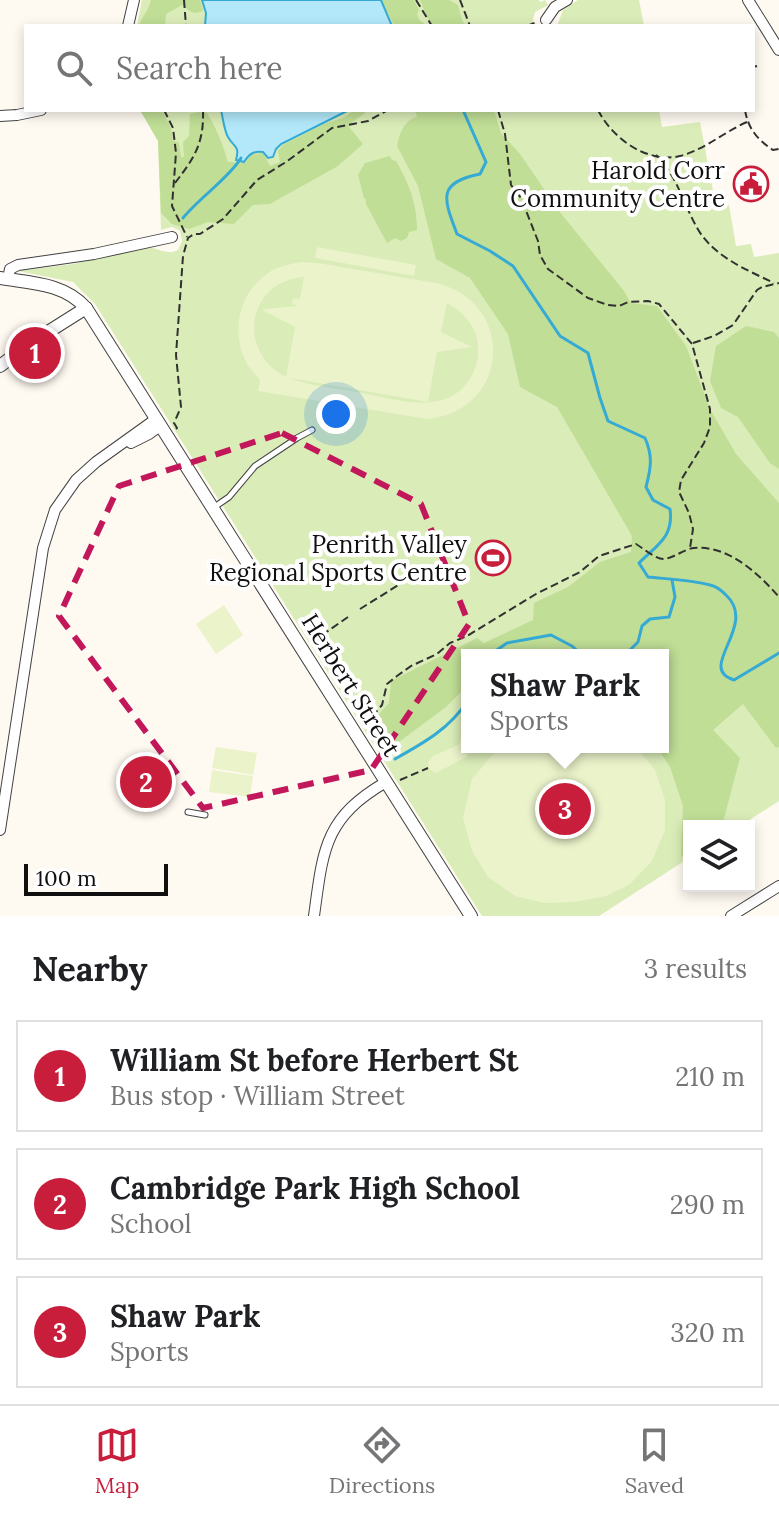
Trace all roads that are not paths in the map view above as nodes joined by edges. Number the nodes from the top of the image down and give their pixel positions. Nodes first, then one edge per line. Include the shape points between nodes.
1 (134, 0) edge
2 (567, 0) edge
3 (748, 0) edge
4 (546, 20) dead end
5 (128, 24) edge
6 (778, 47) edge
7 (33, 112) edge
8 (0, 116) edge
9 (172, 237) dead end
10 (4, 279) edge
11 (86, 308) junction
12 (0, 366) edge
13 (161, 427) junction
14 (312, 430) dead end
15 (212, 508) junction
16 (387, 784) junction
17 (188, 812) dead end
18 (205, 815) dead end
19 (0, 830) edge
20 (779, 886) edge
21 (314, 916) edge
22 (471, 916) edge
23 (731, 916) edge

1 - 5 street
2 - 4 street
3 - 6 street
7 - 8 street
9 - 10 street via 18,265
10 - 11 street, Herbert Street via 60,288
11 - 12 street
11 - 13 street, Herbert Street
13 - 15 street, Herbert Street
13 - 19 street via 88,468 55,510 46,536
14 - 15 lane via 255,466 229,497
15 - 16 street, Herbert Street
16 - 21 street via 352,805 329,838
16 - 22 street, Herbert Street
17 - 18 lane
20 - 23 street

